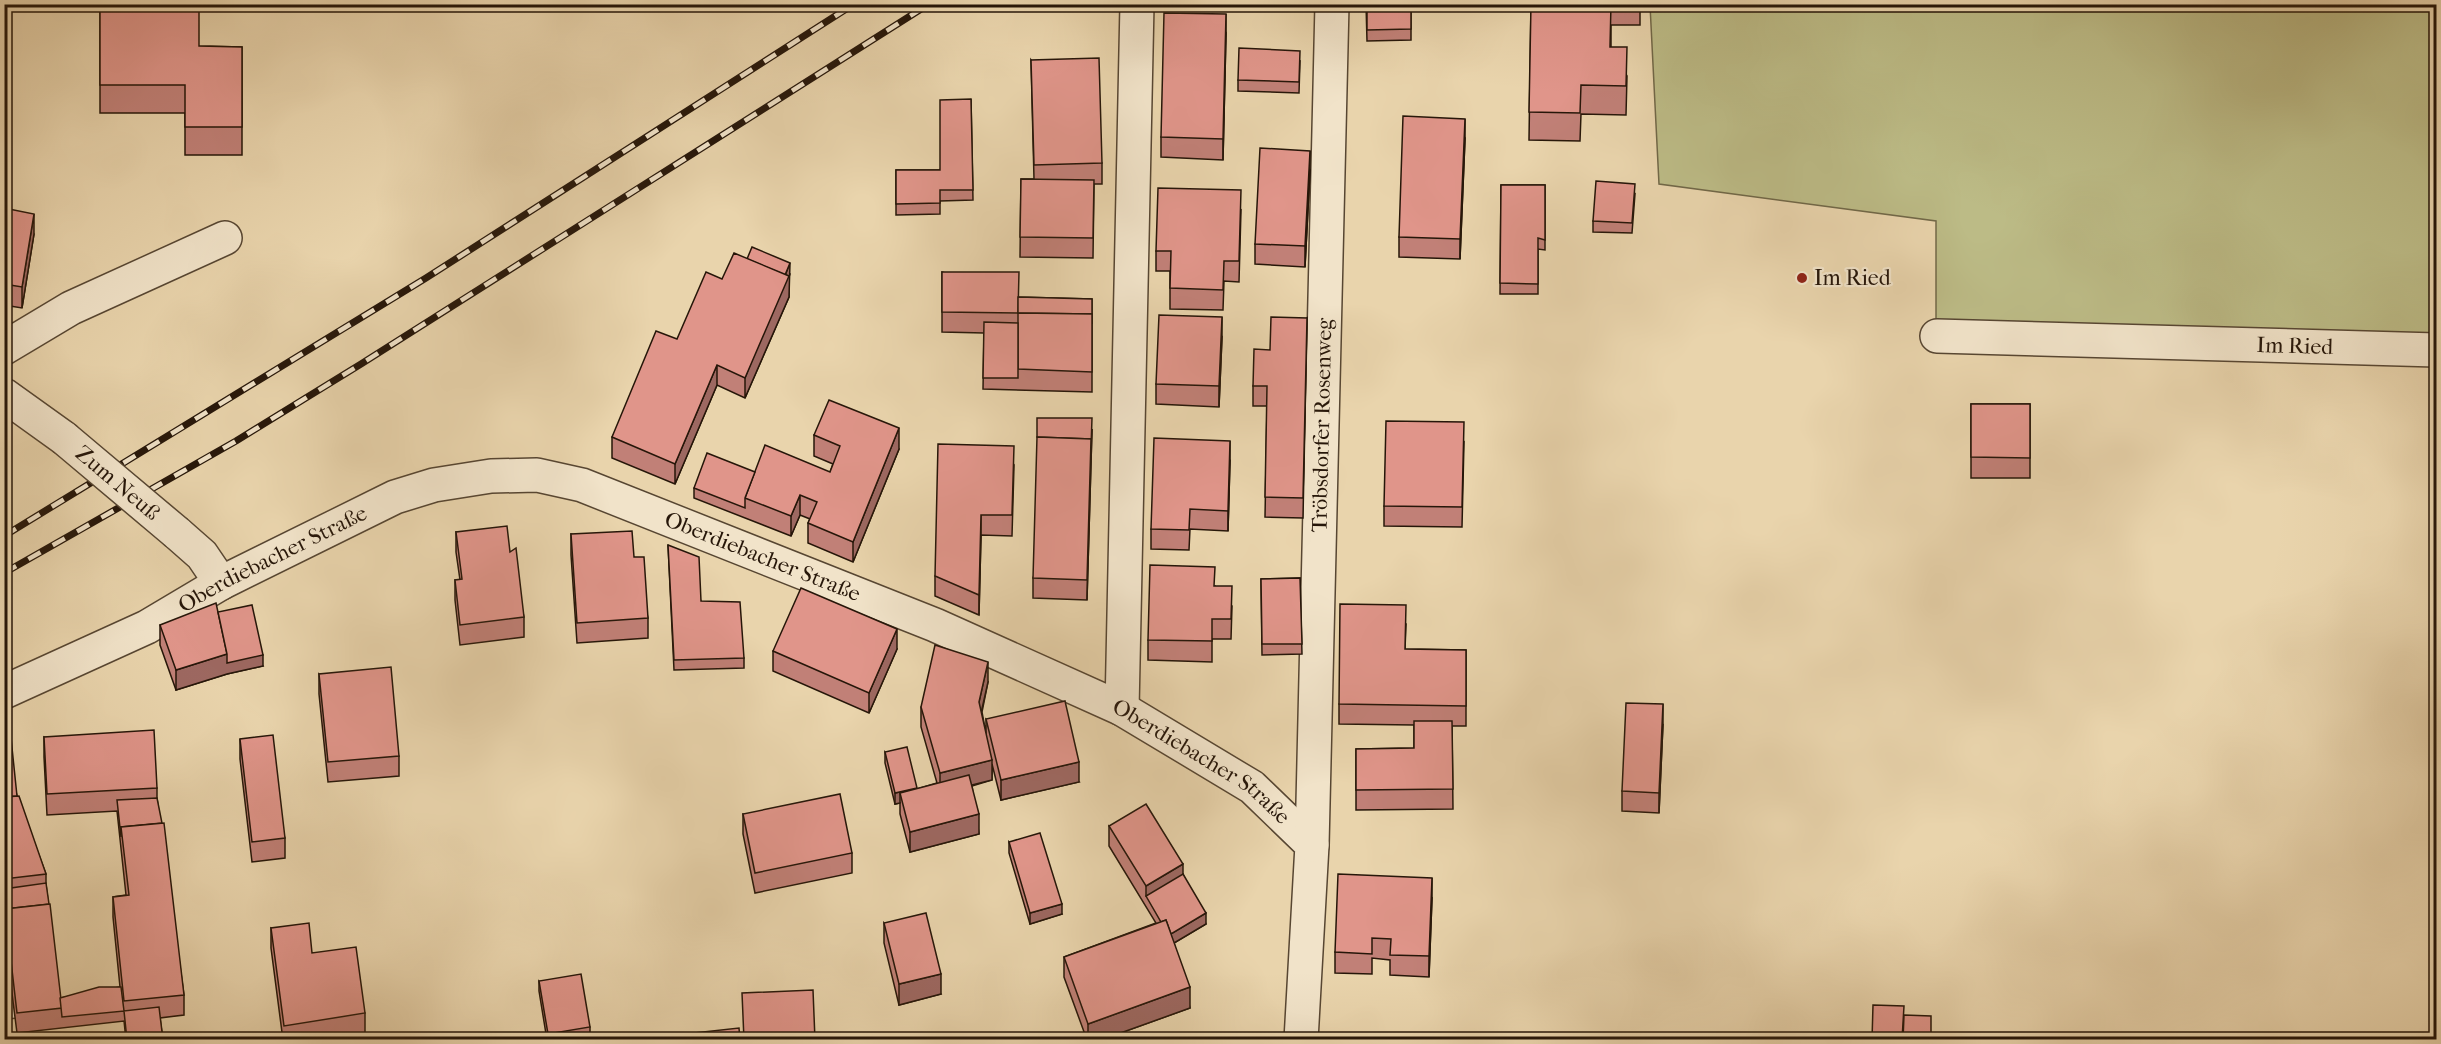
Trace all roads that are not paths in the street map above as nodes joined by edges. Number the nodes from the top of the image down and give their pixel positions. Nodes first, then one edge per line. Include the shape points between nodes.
1 (1137, 4) edge
2 (1332, 4) edge
3 (225, 238) dead end
4 (1937, 336) dead end
5 (4, 348) edge
6 (2436, 350) edge
7 (4, 395) edge
8 (221, 583) junction
9 (4, 692) edge
10 (1122, 709) junction
11 (1312, 845) junction
12 (1301, 1040) edge

1 - 10 street
2 - 11 street, Tröbsdorfer Rosenweg
3 - 5 street via 72,308
4 - 6 street, Im Ried
7 - 8 street, Zum Neuß, bridge via 64,438 177,533 202,555
8 - 9 street, Oberdiebacher Straße via 147,627
8 - 10 street, Oberdiebacher Straße via 395,497 434,485 491,476 537,475 582,485 935,625
10 - 11 street, Oberdiebacher Straße via 1252,787
11 - 12 street

